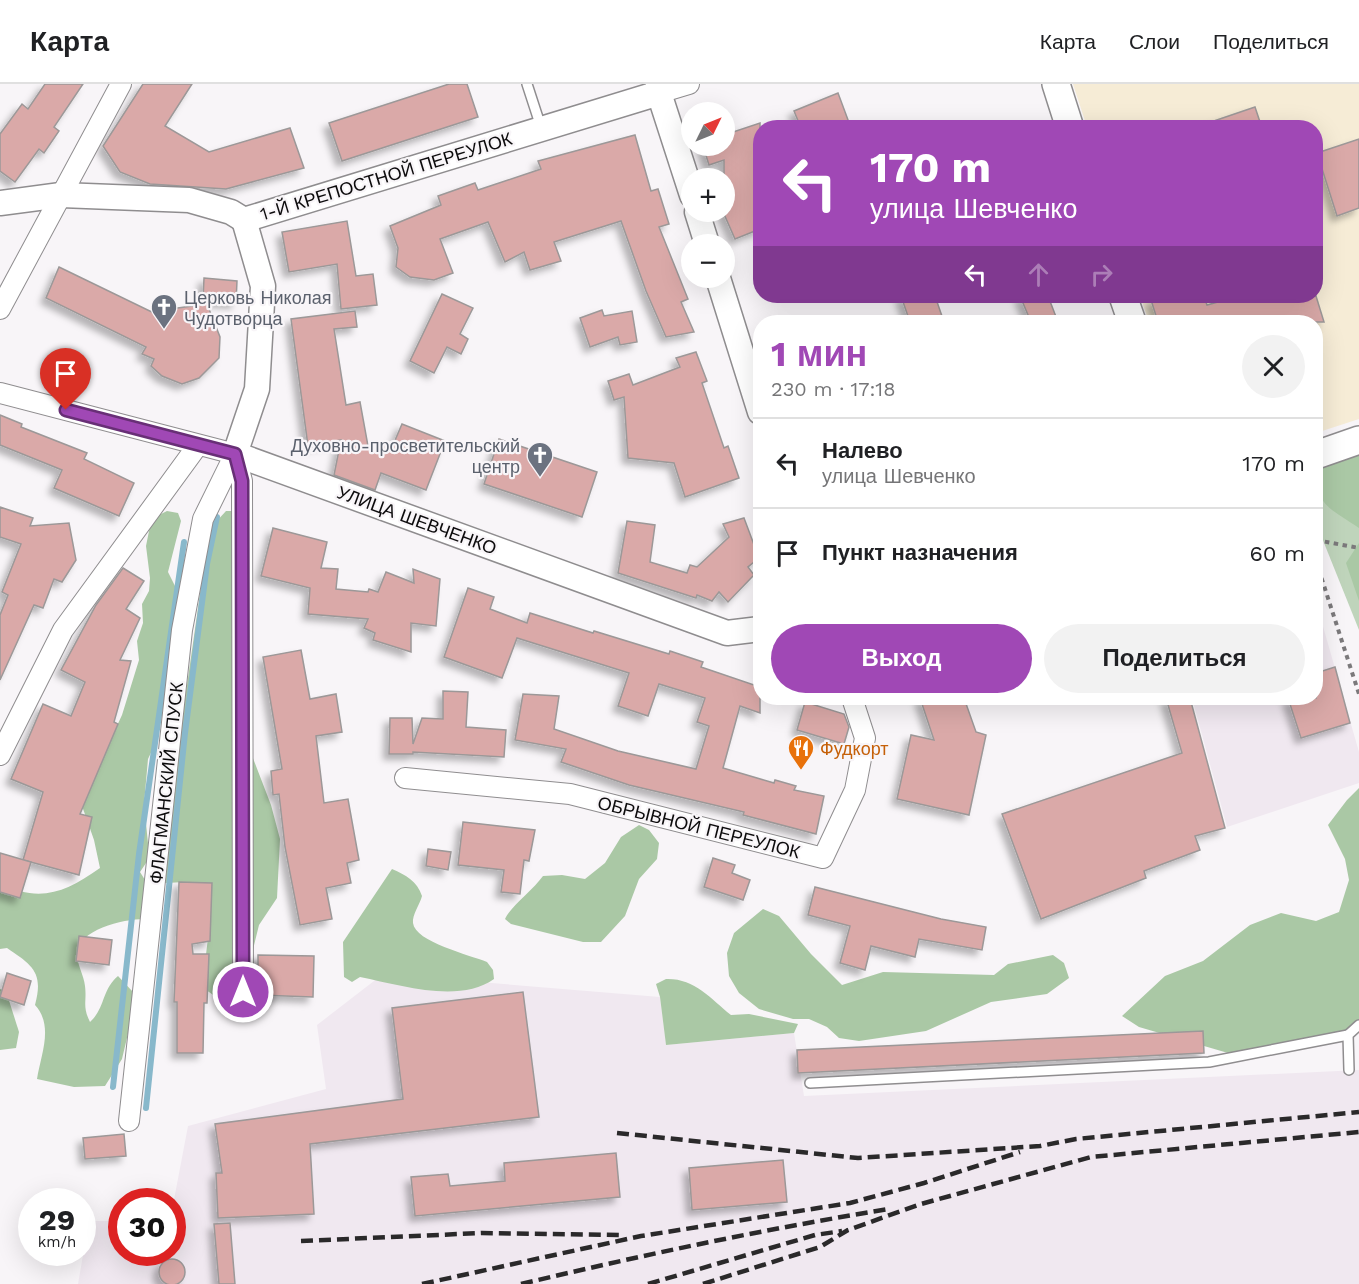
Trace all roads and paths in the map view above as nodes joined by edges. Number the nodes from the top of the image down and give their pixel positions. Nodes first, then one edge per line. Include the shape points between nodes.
1 (121, 84) edge
2 (527, 84) edge
3 (689, 84) edge
4 (1056, 84) edge
5 (657, 89) edge
6 (1067, 120) edge
7 (542, 129) junction
8 (683, 168) edge
9 (62, 195) junction
10 (0, 203) edge
11 (244, 220) junction
12 (721, 288) edge
13 (0, 309) edge
14 (753, 390) edge
15 (0, 393) edge
16 (1359, 440) edge
17 (198, 445) junction
18 (1323, 453) edge
19 (235, 454) junction
20 (1323, 541) edge
21 (1359, 548) edge
22 (1323, 583) edge
23 (753, 630) edge
24 (1359, 694) edge
25 (854, 705) edge
26 (0, 755) edge
27 (405, 778) dead end
28 (243, 992) dead end
29 (1359, 1025) edge
30 (1348, 1035) junction
31 (1349, 1070) dead end
32 (810, 1083) dead end
33 (129, 1121) dead end

1 - 9 street
2 - 7 lane
3 - 5 street, 1-Й КРЕПОСТНОЙ ПЕРЕУЛОК
4 - 6 main road
5 - 7 street, 1-Й КРЕПОСТНОЙ ПЕРЕУЛОК
5 - 8 street
7 - 11 street, 1-Й КРЕПОСТНОЙ ПЕРЕУЛОК
9 - 10 street
9 - 11 street via 189,200 231,212
9 - 13 street
11 - 19 street, 1-Й КРЕПОСТНОЙ ПЕРЕУЛОК via 263,286 257,389
12 - 14 street
15 - 17 street, УЛИЦА ШЕВЧЕНКО
16 - 18 main road
17 - 19 street, УЛИЦА ШЕВЧЕНКО
17 - 26 street via 63,630
19 - 23 street, УЛИЦА ШЕВЧЕНКО via 727,633
19 - 28 street, 1-Й КРЕПОСТНОЙ ПЕРЕУЛОК via 242,491
19 - 33 street, ФЛАГМАНСКИЙ СПУСК via 203,519 182,630
20 - 21 path
22 - 24 path
25 - 27 street, ОБРЫВНОЙ ПЕРЕУЛОК via 865,738 855,790 823,858 570,794
29 - 30 lane
30 - 31 lane
30 - 32 lane via 1209,1062

